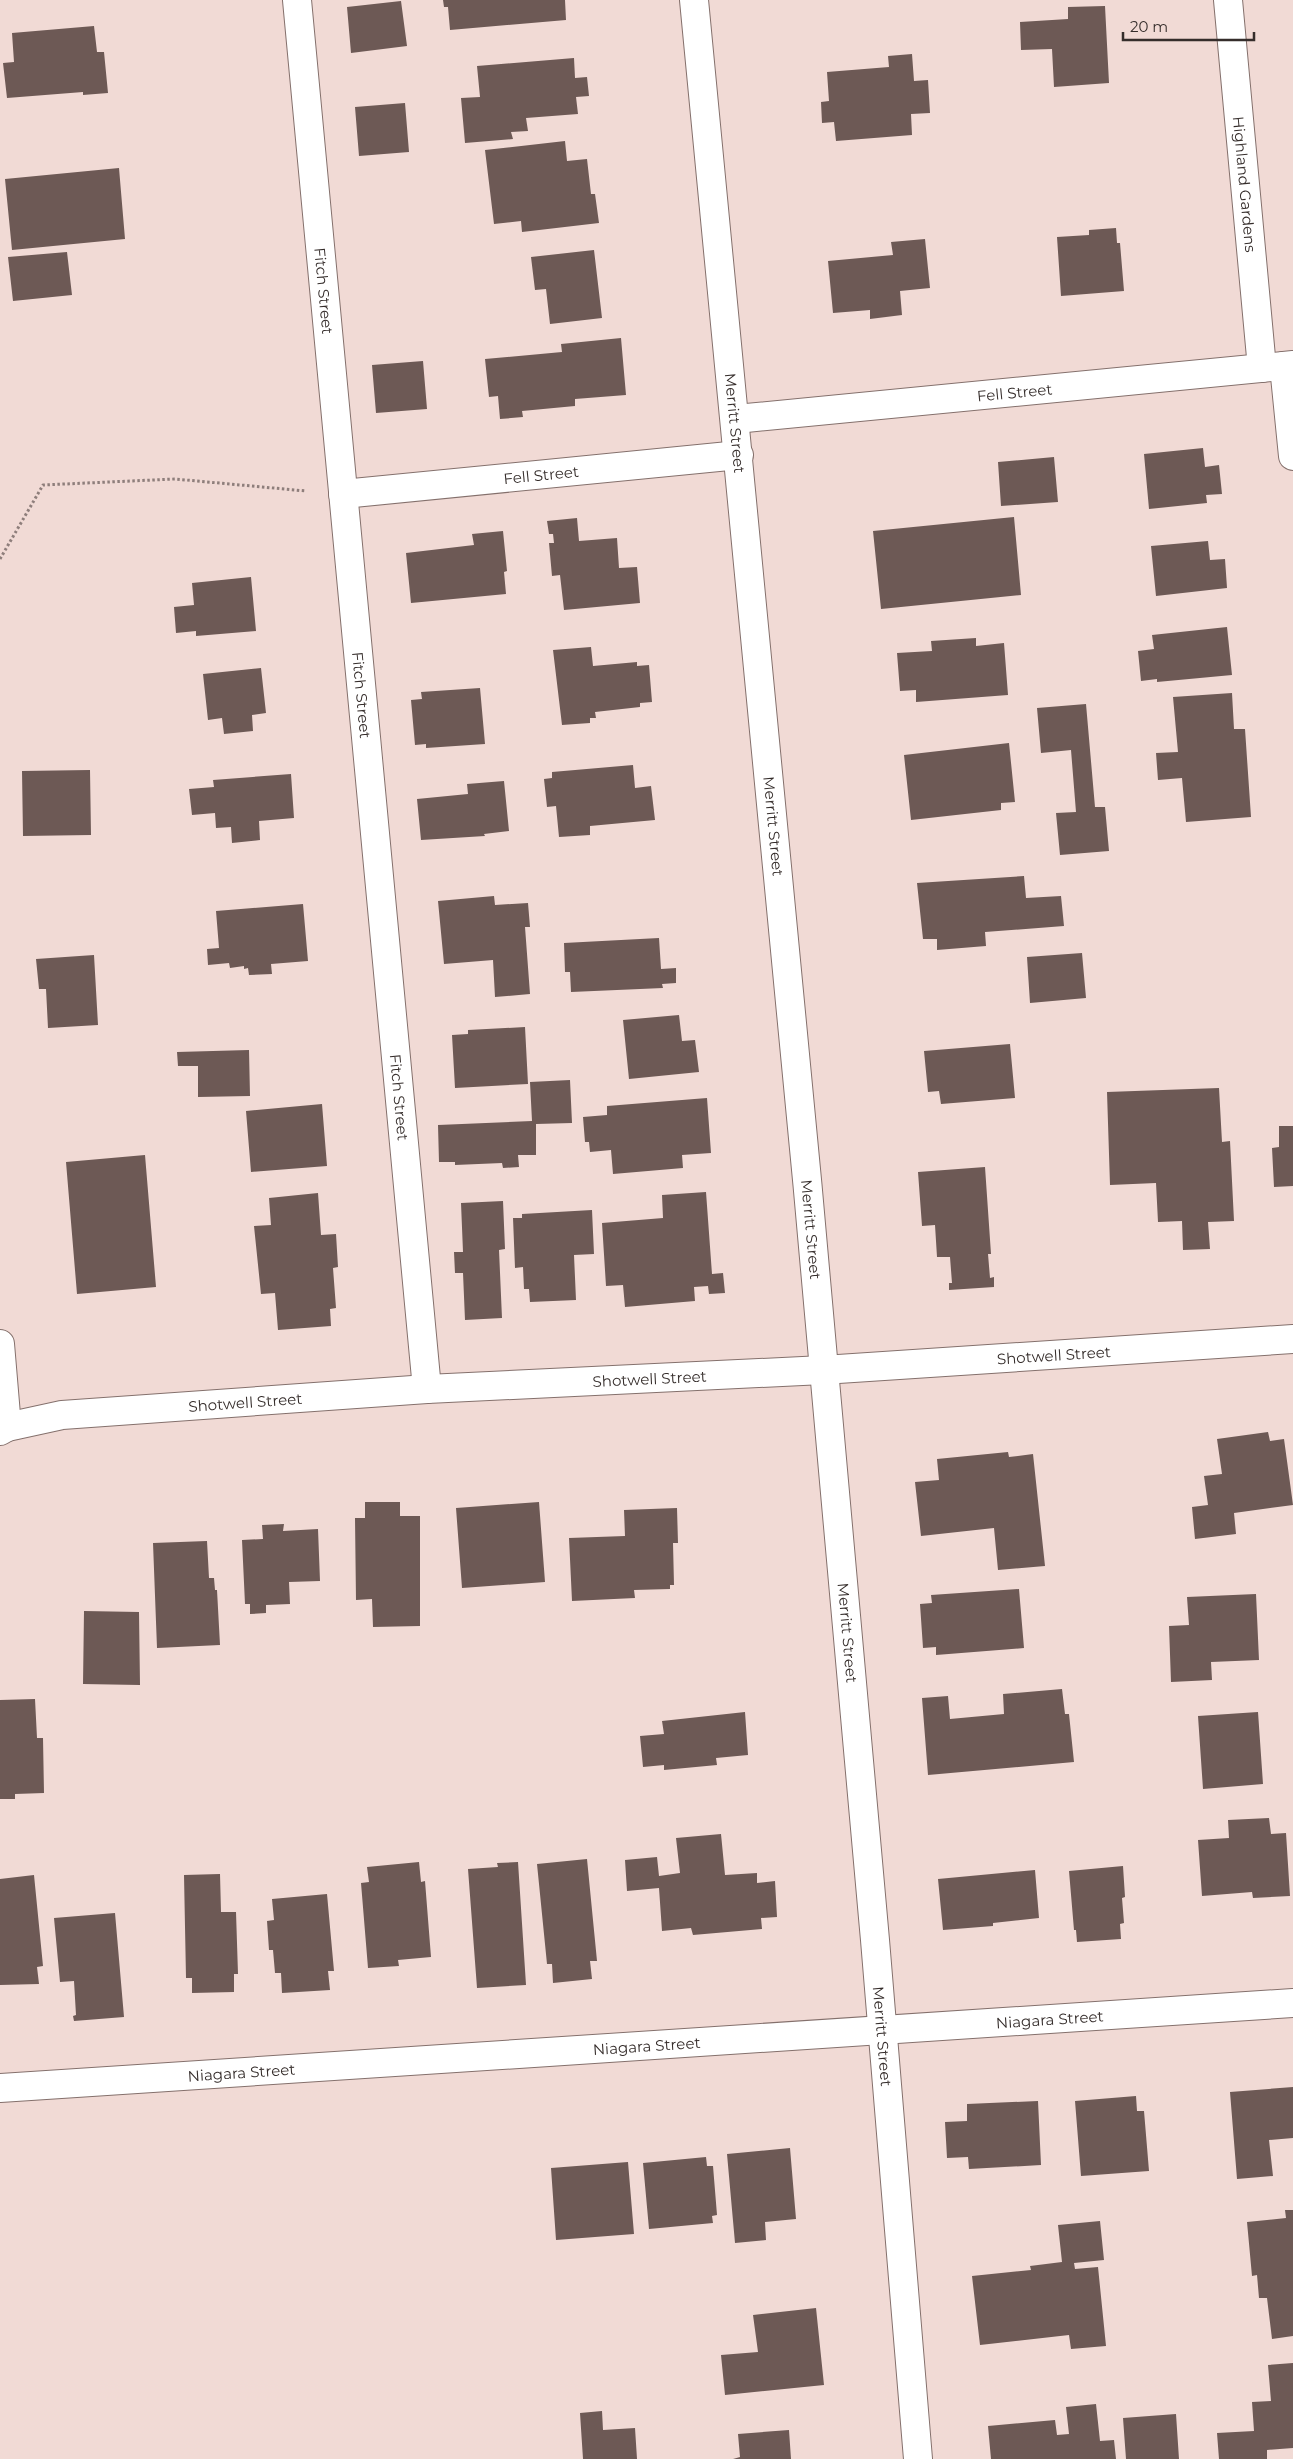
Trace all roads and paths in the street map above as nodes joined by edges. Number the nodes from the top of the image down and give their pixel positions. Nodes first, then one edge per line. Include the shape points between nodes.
1 (297, 0) edge
2 (694, 0) edge
3 (1228, 0) edge
4 (1280, 366) edge
5 (736, 420) junction
6 (739, 455) junction
7 (1293, 456) edge
8 (344, 494) junction
9 (0, 559) edge
10 (1293, 1339) edge
11 (0, 1344) edge
12 (823, 1370) junction
13 (427, 1389) junction
14 (4, 1429) edge
15 (1293, 2003) edge
16 (882, 2029) junction
17 (0, 2088) edge
18 (918, 2459) edge

1 - 8 street, Fitch Street
2 - 5 street, Merritt Street
3 - 4 street, Highland Gardens
4 - 5 street, Fell Street
4 - 7 street, Highland Gardens
5 - 6 street, Merritt Street
6 - 8 street, Fell Street
6 - 12 street, Merritt Street
8 - 9 path via 175,478 43,485
8 - 13 street, Fitch Street
10 - 12 street, Shotwell Street
11 - 14 street
12 - 13 street, Shotwell Street
12 - 16 street, Merritt Street
13 - 14 street, Shotwell Street via 62,1415
15 - 16 street, Niagara Street
16 - 17 street, Niagara Street
16 - 18 street, Merritt Street

